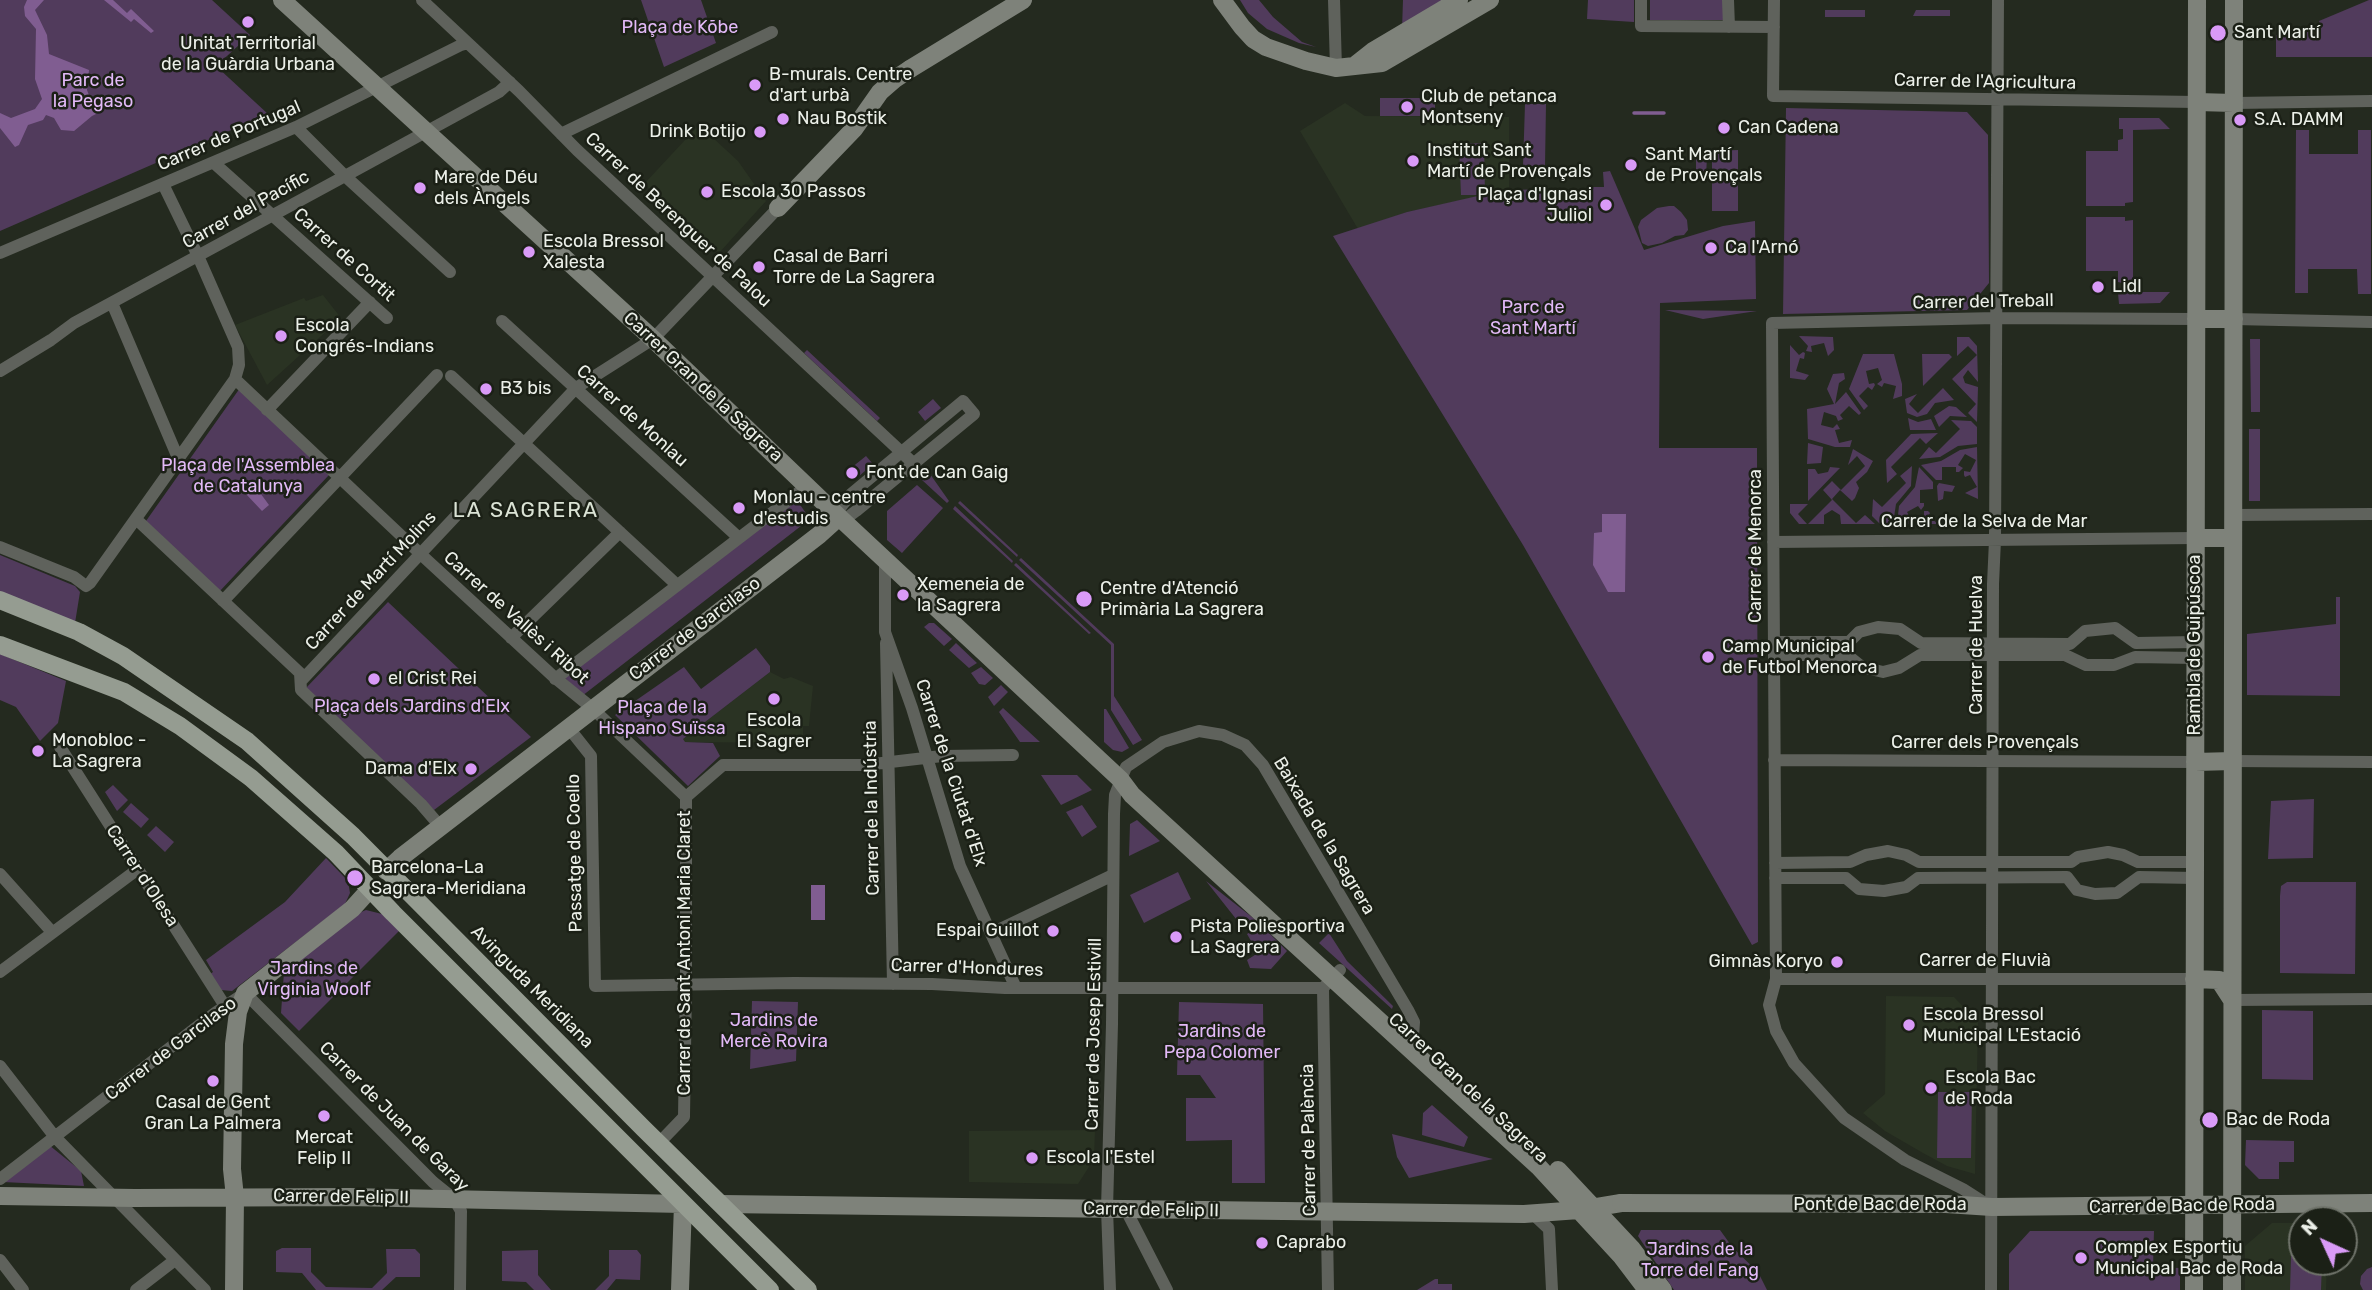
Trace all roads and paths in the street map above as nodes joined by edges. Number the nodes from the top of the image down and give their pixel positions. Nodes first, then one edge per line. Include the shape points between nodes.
1 (282, 0) edge
2 (422, 0) edge
3 (1023, 0) edge
4 (1222, 0) edge
5 (1334, 0) edge
6 (1459, 0) edge
7 (1490, 0) edge
8 (1642, 0) edge
9 (1728, 0) edge
10 (1774, 0) edge
11 (1998, 0) edge
12 (2197, 0) edge
13 (2234, 0) edge
14 (1729, 27) junction
15 (1773, 27) junction
16 (772, 32) dead end
17 (468, 43) junction
18 (1354, 66) junction
19 (1336, 68) junction
20 (510, 82) junction
21 (377, 87) junction
22 (1998, 99) junction
23 (2372, 101) edge
24 (2197, 102) junction
25 (2234, 103) junction
26 (296, 127) junction
27 (426, 132) junction
28 (562, 134) junction
29 (214, 163) junction
30 (345, 177) junction
31 (163, 184) junction
32 (778, 208) joint
33 (273, 215) junction
34 (0, 253) edge
35 (198, 256) junction
36 (450, 272) dead end
37 (714, 276) junction
38 (370, 302) junction
39 (112, 303) junction
40 (387, 318) dead end
41 (1996, 318) junction
42 (2196, 319) junction
43 (2234, 319) junction
44 (502, 321) dead end
45 (2372, 321) edge
46 (1772, 323) joint
47 (653, 339) junction
48 (0, 371) edge
49 (437, 375) dead end
50 (451, 376) dead end
51 (234, 379) junction
52 (576, 388) junction
53 (267, 410) junction
54 (525, 443) junction
55 (901, 452) junction
56 (178, 458) junction
57 (913, 463) junction
58 (339, 477) junction
59 (807, 486) junction
60 (2372, 514) edge
61 (2233, 515) junction
62 (839, 517) junction
63 (136, 519) junction
64 (620, 532) junction
65 (739, 538) junction
66 (2196, 538) junction
67 (2233, 538) junction
68 (1995, 540) junction
69 (1773, 542) junction
70 (0, 547) edge
71 (420, 554) junction
72 (885, 560) junction
73 (677, 585) junction
74 (0, 600) edge
75 (223, 601) junction
76 (886, 632) junction
77 (511, 638) junction
78 (1774, 642) junction
79 (0, 645) edge
80 (1995, 649) junction
81 (2195, 650) junction
82 (1774, 655) junction
83 (555, 679) junction
84 (301, 681) junction
85 (592, 708) junction
86 (568, 727) junction
87 (60, 747) dead end
88 (1013, 755) dead end
89 (926, 757) junction
90 (1774, 760) junction
91 (1994, 760) junction
92 (889, 761) junction
93 (2233, 761) junction
94 (2195, 762) junction
95 (2372, 762) edge
96 (1120, 779) junction
97 (686, 797) junction
98 (440, 826) junction
99 (1993, 862) junction
100 (1775, 863) junction
101 (138, 869) junction
102 (2195, 870) junction
103 (386, 871) junction
104 (0, 874) edge
105 (1113, 875) junction
106 (1993, 877) junction
107 (1775, 878) junction
108 (371, 888) junction
109 (52, 932) junction
110 (992, 933) junction
111 (0, 972) edge
112 (1332, 979) junction
113 (1776, 979) junction
114 (1993, 979) junction
115 (2194, 979) junction
116 (893, 984) junction
117 (595, 985) joint
118 (686, 985) junction
119 (1016, 988) junction
120 (1112, 988) junction
121 (245, 993) junction
122 (2372, 999) edge
123 (2232, 1000) junction
124 (225, 1006) junction
125 (1413, 1037) junction
126 (0, 1066) edge
127 (55, 1137) junction
128 (659, 1143) junction
129 (0, 1178) edge
130 (1553, 1182) junction
131 (0, 1196) edge
132 (235, 1197) junction
133 (114, 1198) junction
134 (454, 1199) junction
135 (683, 1203) junction
136 (2372, 1203) edge
137 (722, 1204) junction
138 (2194, 1206) junction
139 (2232, 1206) junction
140 (1626, 1207) junction
141 (1992, 1207) junction
142 (1586, 1208) junction
143 (1107, 1209) junction
144 (1126, 1210) junction
145 (1328, 1212) junction
146 (1533, 1214) junction
147 (1602, 1226) junction
148 (0, 1260) edge
149 (175, 1260) junction
150 (23, 1290) edge
151 (136, 1290) edge
152 (205, 1290) edge
153 (234, 1290) edge
154 (460, 1290) edge
155 (680, 1290) edge
156 (770, 1290) edge
157 (808, 1290) edge
158 (1110, 1290) edge
159 (1167, 1290) edge
160 (1328, 1290) edge
161 (1552, 1290) edge
162 (1647, 1290) edge
163 (1663, 1290) edge
164 (1992, 1290) edge
165 (2194, 1290) edge
166 (2232, 1290) edge

1 - 21 street, Carrer Gran de la Sagrera
2 - 17 street, Carrer de Berenguer de Palou
3 - 32 street, bridge via 888,84 854,129
4 - 19 street via 1253,39 1266,47
5 - 19 street
6 - 18 street
7 - 18 street via 1382,62
8 - 14 street via 1642,26
9 - 14 street
10 - 15 street
11 - 22 street, Carrer de Huelva
12 - 24 street, Rambla de Guipúscoa
13 - 25 street
14 - 15 street
15 - 22 street, Carrer de l'Agricultura via 1773,96
16 - 28 street
17 - 20 street, Carrer de Berenguer de Palou
17 - 21 street, Carrer de Portugal
18 - 19 street
20 - 27 street, Carrer del Pacífic
20 - 28 street, Carrer de Berenguer de Palou
21 - 26 street, Carrer de Portugal
21 - 27 street, Carrer Gran de la Sagrera
22 - 24 street, Carrer de l'Agricultura
22 - 41 street, Carrer de Huelva
23 - 25 street
24 - 25 street
24 - 42 street, Rambla de Guipúscoa
25 - 43 street
26 - 29 street, Carrer de Portugal
26 - 30 street
27 - 30 street, Carrer del Pacífic
27 - 47 street, Carrer Gran de la Sagrera
28 - 37 street, Carrer de Berenguer de Palou
29 - 31 street, Carrer de Portugal
29 - 33 street, Carrer de Cortit
30 - 33 street, Carrer del Pacífic
30 - 36 street
31 - 34 street, Carrer de Portugal
31 - 35 street
32 - 37 street, Carrer de Martí Molins
33 - 35 street, Carrer del Pacífic
33 - 38 street, Carrer de Cortit
35 - 39 street, Carrer del Pacífic
35 - 51 street via 238,347
37 - 47 street, Carrer de Martí Molins
37 - 55 street, Carrer de Berenguer de Palou
38 - 40 street, Carrer de Cortit
38 - 53 street
39 - 48 street, Carrer del Pacífic
39 - 56 street
41 - 42 street, Carrer del Treball
41 - 46 street, Carrer del Treball
41 - 68 street, Carrer de Huelva
42 - 43 street
42 - 66 street, Rambla de Guipúscoa
43 - 45 street
43 - 61 street
44 - 52 street, Carrer de Monlau
46 - 69 street, Carrer de Menorca
47 - 52 street, Carrer de Martí Molins
47 - 59 street, Carrer Gran de la Sagrera
49 - 58 street
50 - 54 street
51 - 53 street, Carrer de Vallès i Ribot
51 - 56 street
52 - 54 street, Carrer de Martí Molins
52 - 65 street, Carrer de Monlau
53 - 58 street, Carrer de Vallès i Ribot
54 - 64 street
54 - 71 street, Carrer de Martí Molins
55 - 57 street, Carrer de Berenguer de Palou
55 - 57 street, Carrer de Garcilaso via 963,401 974,414
55 - 62 street, Carrer de Garcilaso via 846,499
56 - 63 street
57 - 62 street, Carrer de Garcilaso via 848,517
58 - 71 street, Carrer de Vallès i Ribot
58 - 75 street
59 - 62 street, Carrer Gran de la Sagrera
59 - 65 street
60 - 61 street
61 - 67 street
62 - 72 street, Carrer Gran de la Sagrera
62 - 85 street, Carrer de Garcilaso
63 - 70 street via 86,586
63 - 75 street
64 - 73 street
64 - 77 street
65 - 73 street
66 - 67 street
66 - 68 street, Carrer de la Selva de Mar
66 - 81 street, Rambla de Guipúscoa
67 - 93 street
68 - 69 street, Carrer de la Selva de Mar
68 - 80 street, Carrer de Huelva
69 - 78 street, Carrer de Menorca
71 - 77 street, Carrer de Vallès i Ribot
71 - 84 street, Carrer de Martí Molins
72 - 76 street, Carrer de la Ciutat d'Elx
72 - 96 street, Carrer Gran de la Sagrera
73 - 83 street
74 - 103 main road, Avinguda Meridiana via 79,632 123,656 218,720 314,799
75 - 84 street via 300,673
76 - 89 street, Carrer de la Ciutat d'Elx
76 - 92 street, Carrer de la Indústria
77 - 83 street, Carrer de Vallès i Ribot
78 - 80 street via 1849,642 1859,632 1878,627 1900,629 1921,643
78 - 82 street, Carrer de Menorca
79 - 108 main road via 124,692 180,726 267,791
80 - 81 street via 2065,655 2086,665 2114,665 2135,657
80 - 81 street via 2070,643 2085,631 2115,628 2136,643
80 - 82 street via 1920,655 1883,672 1862,667 1847,655
80 - 91 street, Carrer de Huelva
81 - 94 street, Rambla de Guipúscoa
82 - 90 street, Carrer de Menorca
83 - 85 street, Carrer de Vallès i Ribot
84 - 98 street via 301,691
85 - 86 street, Carrer de Garcilaso
85 - 97 street, Carrer de Sant Antoni Maria Claret
86 - 98 street, Carrer de Garcilaso
86 - 117 street, Passatge de Coello via 591,756
87 - 101 street, Carrer d'Olesa
88 - 89 street
89 - 92 street
89 - 110 street, Carrer de la Ciutat d'Elx via 960,866
90 - 91 street, Carrer dels Provençals
90 - 100 street, Carrer de Menorca
91 - 94 street, Carrer dels Provençals
91 - 99 street, Carrer de Huelva
92 - 97 street via 723,765
92 - 116 street, Carrer de la Indústria
93 - 94 street
93 - 95 street
93 - 123 street
94 - 102 street, Rambla de Guipúscoa
96 - 105 street, Carrer de Josep Estivill via 1115,795
96 - 112 street, Carrer Gran de la Sagrera
96 - 125 street, Baixada de la Sagrera via 1126,766 1163,742 1199,731 1223,734 1245,745 1263,765 1408,1010 1414,1022
97 - 118 street, Carrer de Sant Antoni Maria Claret
98 - 103 street, Carrer de Garcilaso
99 - 100 street via 1919,862 1888,851 1850,862
99 - 102 street via 2071,862 2108,852 2138,862
99 - 106 street, Carrer de Huelva
100 - 107 street, Carrer de Menorca
101 - 109 street
101 - 124 street, Carrer d'Olesa
102 - 106 street via 2139,877 2117,893 2095,894 2077,890 2067,877
102 - 115 street, Rambla de Guipúscoa
103 - 108 main road
103 - 128 main road, Avinguda Meridiana
104 - 109 street
105 - 110 street
105 - 120 street, Carrer de Josep Estivill
106 - 107 street via 1918,878 1906,887 1884,891 1859,889 1846,878
106 - 114 street, Carrer de Huelva
107 - 113 street, Carrer de Menorca
108 - 121 street, Carrer de Garcilaso via 352,909
108 - 135 main road
109 - 111 street
110 - 119 street, Carrer de la Ciutat d'Elx
112 - 120 street, Carrer d'Hondures
112 - 125 street, Carrer Gran de la Sagrera
112 - 130 street, Carrer Gran de la Sagrera
112 - 145 street, Carrer de Palència
113 - 114 street, Carrer de Fluvià
113 - 141 street, Carrer de Menorca via 1769,1005 1776,1031 1816,1089 1874,1140
114 - 115 street, Carrer de Fluvià
114 - 141 street, Carrer de Huelva
115 - 123 street via 2219,981
115 - 138 street, Rambla de Guipúscoa
116 - 118 street, Carrer d'Hondures
116 - 119 street, Carrer d'Hondures
117 - 118 street, Carrer d'Hondures
118 - 128 street, Carrer de Sant Antoni Maria Claret via 684,1118
119 - 120 street, Carrer d'Hondures
120 - 143 street, Carrer de Josep Estivill
121 - 124 street, Carrer de Garcilaso
121 - 132 street via 237,1013 234,1044
121 - 134 street, Carrer de Juan de Garay
122 - 123 street
123 - 139 street
124 - 127 street, Carrer de Garcilaso
125 - 142 street, Carrer Gran de la Sagrera
126 - 127 street
127 - 129 street, Carrer de Garcilaso
127 - 133 street
128 - 137 main road, Avinguda Meridiana
130 - 142 street, Carrer Gran de la Sagrera
130 - 146 street via 1551,1199
131 - 133 street, Carrer de Felip II
132 - 133 street, Carrer de Felip II
132 - 134 street, Carrer de Felip II
132 - 153 street
133 - 149 street
134 - 135 street, Carrer de Felip II
134 - 154 street, Carrer de Juan de Garay via 461,1211
135 - 137 main road
135 - 155 street
135 - 156 main road
136 - 139 street, Carrer de Bac de Roda
137 - 143 street, Carrer de Felip II
137 - 157 main road, Avinguda Meridiana
138 - 139 street, Carrer de Bac de Roda
138 - 141 street, Carrer de Bac de Roda
138 - 165 street, Rambla de Guipúscoa
139 - 166 street
140 - 141 street, Pont de Bac de Roda, bridge
140 - 142 street, Pont de Bac de Roda
140 - 147 street, Pont de Bac de Roda
141 - 164 street, Carrer de Huelva
142 - 146 street, Carrer de Felip II
142 - 147 street
143 - 144 street, Carrer de Felip II
143 - 158 street, Carrer de Josep Estivill
144 - 145 street, Carrer de Felip II
144 - 159 street
145 - 146 street, Carrer de Felip II
145 - 160 street, Carrer de Palència
146 - 161 street via 1549,1229
147 - 162 street
147 - 163 street via 1632,1249
148 - 150 street
149 - 151 street
149 - 152 street

